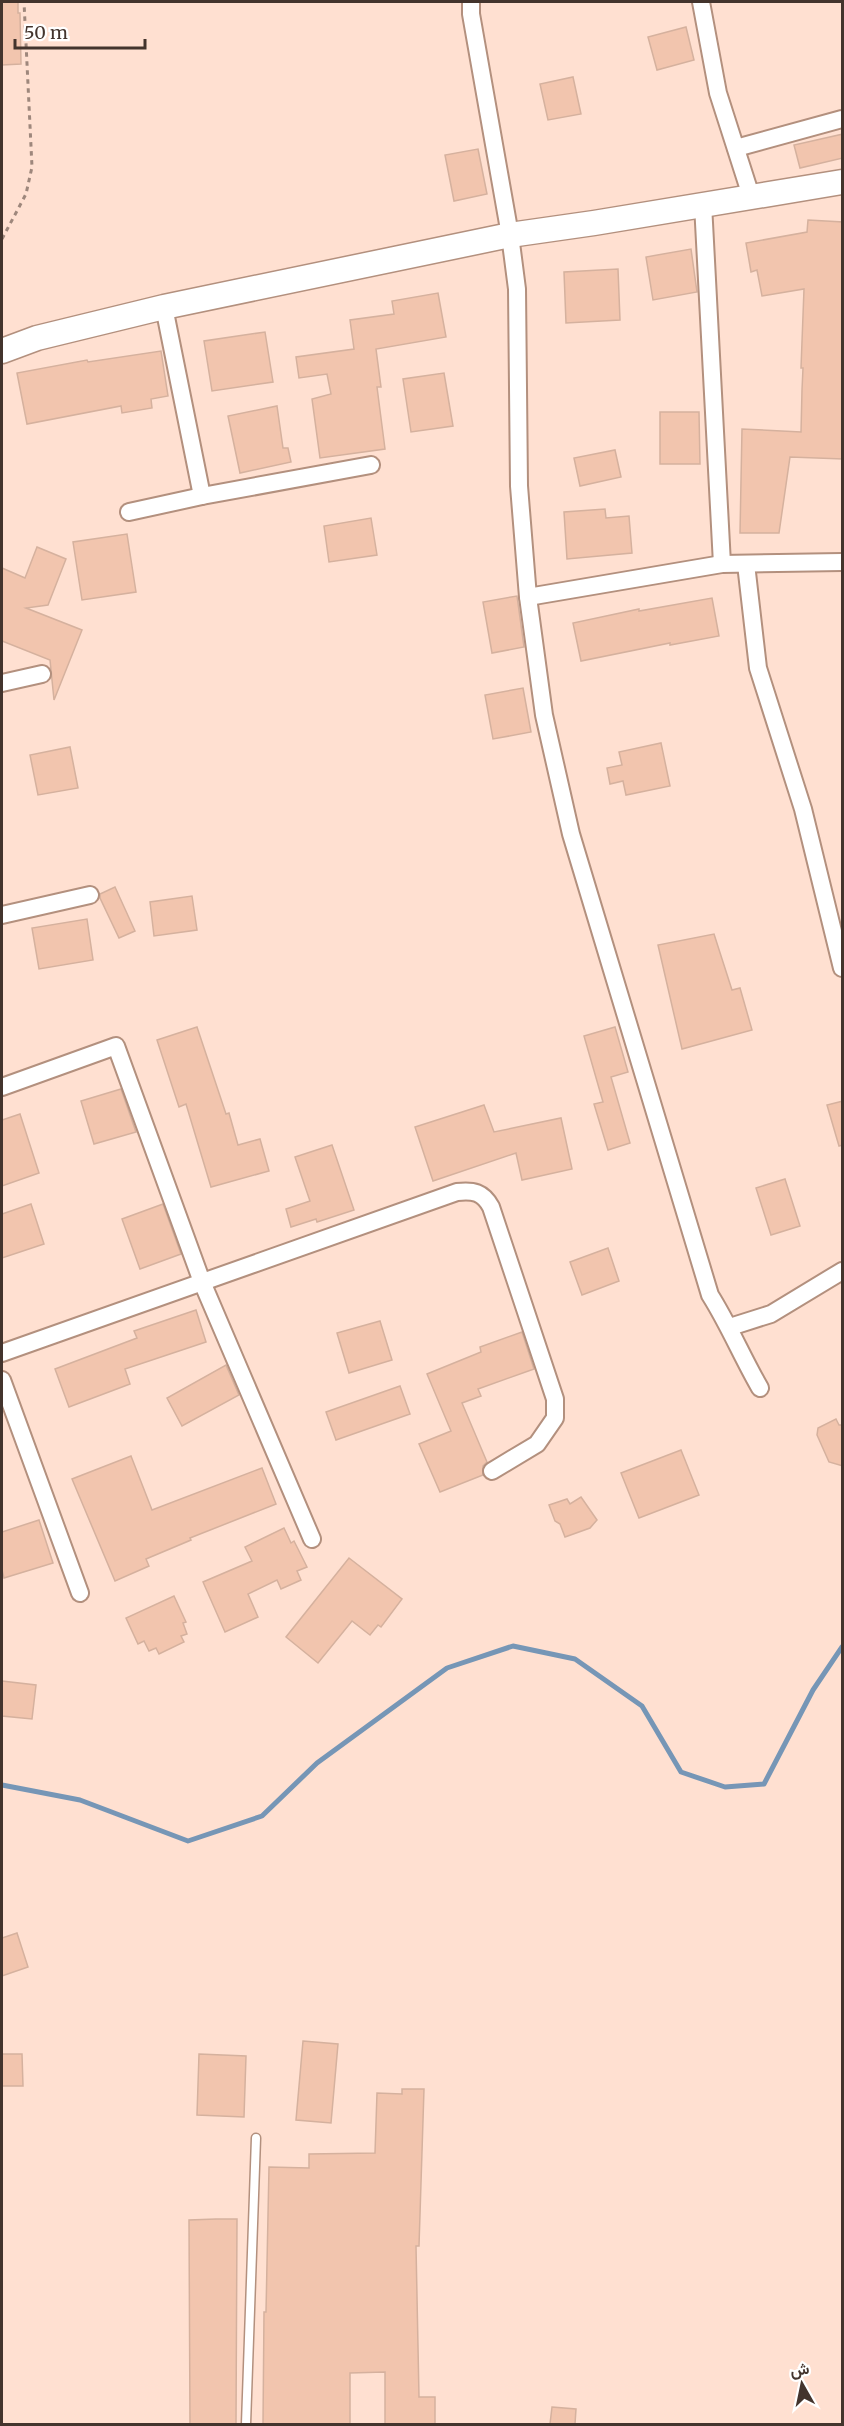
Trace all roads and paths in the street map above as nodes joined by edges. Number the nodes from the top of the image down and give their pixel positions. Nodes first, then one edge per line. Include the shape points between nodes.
1 (24, 2) edge
2 (471, 2) edge
3 (701, 2) edge
4 (843, 119) edge
5 (736, 148) junction
6 (843, 182) edge
7 (751, 196) junction
8 (703, 204) junction
9 (510, 235) junction
10 (2, 239) edge
11 (164, 307) junction
12 (2, 351) edge
13 (370, 465) dead end
14 (202, 496) junction
15 (129, 512) dead end
16 (843, 562) edge
17 (722, 564) junction
18 (746, 564) junction
19 (528, 597) junction
20 (42, 674) dead end
21 (2, 684) edge
22 (90, 895) dead end
23 (2, 915) edge
24 (843, 968) edge
25 (2, 1087) edge
26 (843, 1271) edge
27 (202, 1282) junction
28 (730, 1327) junction
29 (2, 1353) edge
30 (2, 1380) edge
31 (760, 1388) dead end
32 (492, 1471) dead end
33 (312, 1539) dead end
34 (80, 1593) dead end
35 (256, 2138) dead end
36 (246, 2424) edge

1 - 10 path via 32,167 26,194
2 - 9 street
3 - 5 street via 718,93
4 - 5 street
5 - 7 street
6 - 7 main road
7 - 8 main road
8 - 9 main road
8 - 17 street
9 - 11 main road
9 - 19 street via 519,324 519,486
11 - 12 main road via 37,338
11 - 14 street
13 - 14 street
14 - 15 street
16 - 18 street
17 - 18 street
17 - 19 street
18 - 24 street via 758,668 803,809
19 - 28 street via 544,715 571,834 710,1295
20 - 21 street
22 - 23 street
25 - 27 street via 116,1046
26 - 28 street via 771,1314
27 - 29 street
27 - 32 street via 457,1191 472,1190 482,1195 491,1207 555,1399 555,1418 537,1444
27 - 33 street
28 - 31 street
30 - 34 street
35 - 36 lane

